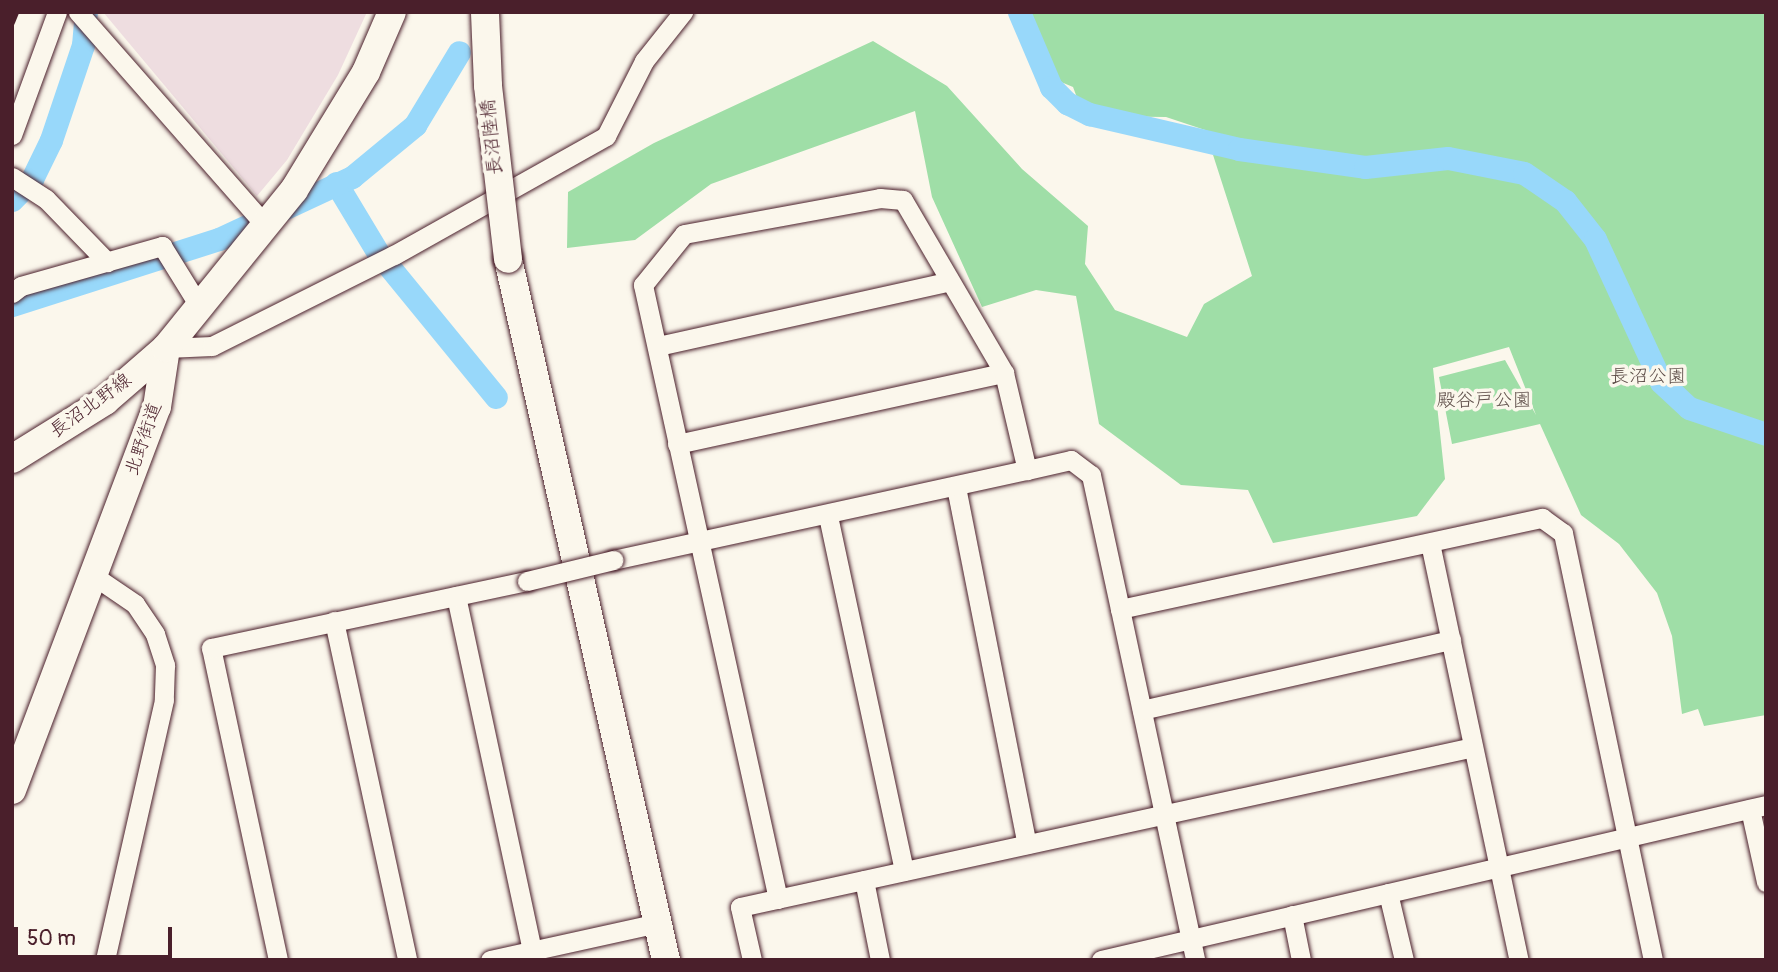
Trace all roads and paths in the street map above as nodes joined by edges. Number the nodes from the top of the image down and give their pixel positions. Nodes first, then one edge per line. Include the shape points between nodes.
1 (57, 12) edge
2 (78, 12) edge
3 (392, 12) edge
4 (683, 12) edge
5 (485, 13) edge
6 (12, 135) edge
7 (12, 177) edge
8 (267, 227) junction
9 (107, 262) junction
10 (950, 281) junction
11 (12, 293) edge
12 (201, 309) junction
13 (658, 346) junction
14 (166, 348) junction
15 (1004, 373) junction
16 (677, 444) junction
17 (12, 459) edge
18 (1027, 471) junction
19 (956, 487) junction
20 (828, 516) junction
21 (699, 542) junction
22 (1430, 543) junction
23 (93, 576) junction
24 (456, 596) junction
25 (1120, 609) junction
26 (334, 621) junction
27 (1451, 640) junction
28 (1142, 710) junction
29 (1474, 747) junction
30 (14, 781) edge
31 (1758, 807) edge
32 (1164, 814) junction
33 (1627, 837) junction
34 (1027, 844) junction
35 (1499, 867) junction
36 (904, 871) junction
37 (864, 880) junction
38 (1766, 882) edge
39 (1388, 893) junction
40 (778, 898) junction
41 (1292, 915) junction
42 (657, 923) junction
43 (1191, 939) junction
44 (533, 955) edge
45 (105, 960) edge
46 (278, 960) edge
47 (407, 960) edge
48 (490, 960) edge
49 (666, 960) edge
50 (752, 960) edge
51 (880, 960) edge
52 (1101, 960) edge
53 (1195, 960) edge
54 (1301, 960) edge
55 (1404, 960) edge
56 (1519, 960) edge
57 (1653, 960) edge

1 - 6 street
2 - 8 street
3 - 8 main road via 345,109
4 - 14 street via 644,61 606,136 394,255 212,346
5 - 42 main road, 長沼陸橋, bridge via 488,86 508,259
7 - 9 street via 46,199
8 - 12 main road
9 - 11 street
9 - 12 street via 162,246
10 - 13 street
10 - 13 street via 902,200 880,198 684,234 643,285
10 - 15 street
12 - 14 main road
13 - 16 street
14 - 17 main road, 長沼北野線 via 105,401
14 - 23 main road, 北野街道 via 157,407
15 - 16 street
15 - 18 street
16 - 21 street
18 - 19 street
18 - 25 street via 1071,460 1091,475
19 - 20 street
19 - 34 street
20 - 21 street
20 - 36 street
21 - 24 street, bridge
21 - 40 street
22 - 25 street
22 - 27 street
22 - 33 street via 1542,518 1563,533
23 - 30 main road, 北野街道
23 - 45 street via 135,604 155,635 165,665 164,700
24 - 26 street
24 - 44 street
25 - 28 street
26 - 46 street via 211,648
26 - 47 street
27 - 28 street
27 - 29 street
28 - 32 street
29 - 32 street
29 - 35 street
31 - 33 street
31 - 38 street
32 - 34 street
32 - 43 street
33 - 35 street
33 - 57 street
34 - 36 street
35 - 39 street
35 - 56 street
36 - 37 street
37 - 40 street
37 - 51 street
39 - 41 street
39 - 55 street
40 - 50 street via 740,906
41 - 43 street
41 - 54 street
42 - 44 street
42 - 49 main road, 長沼陸橋
43 - 52 street
43 - 53 street
44 - 48 street

